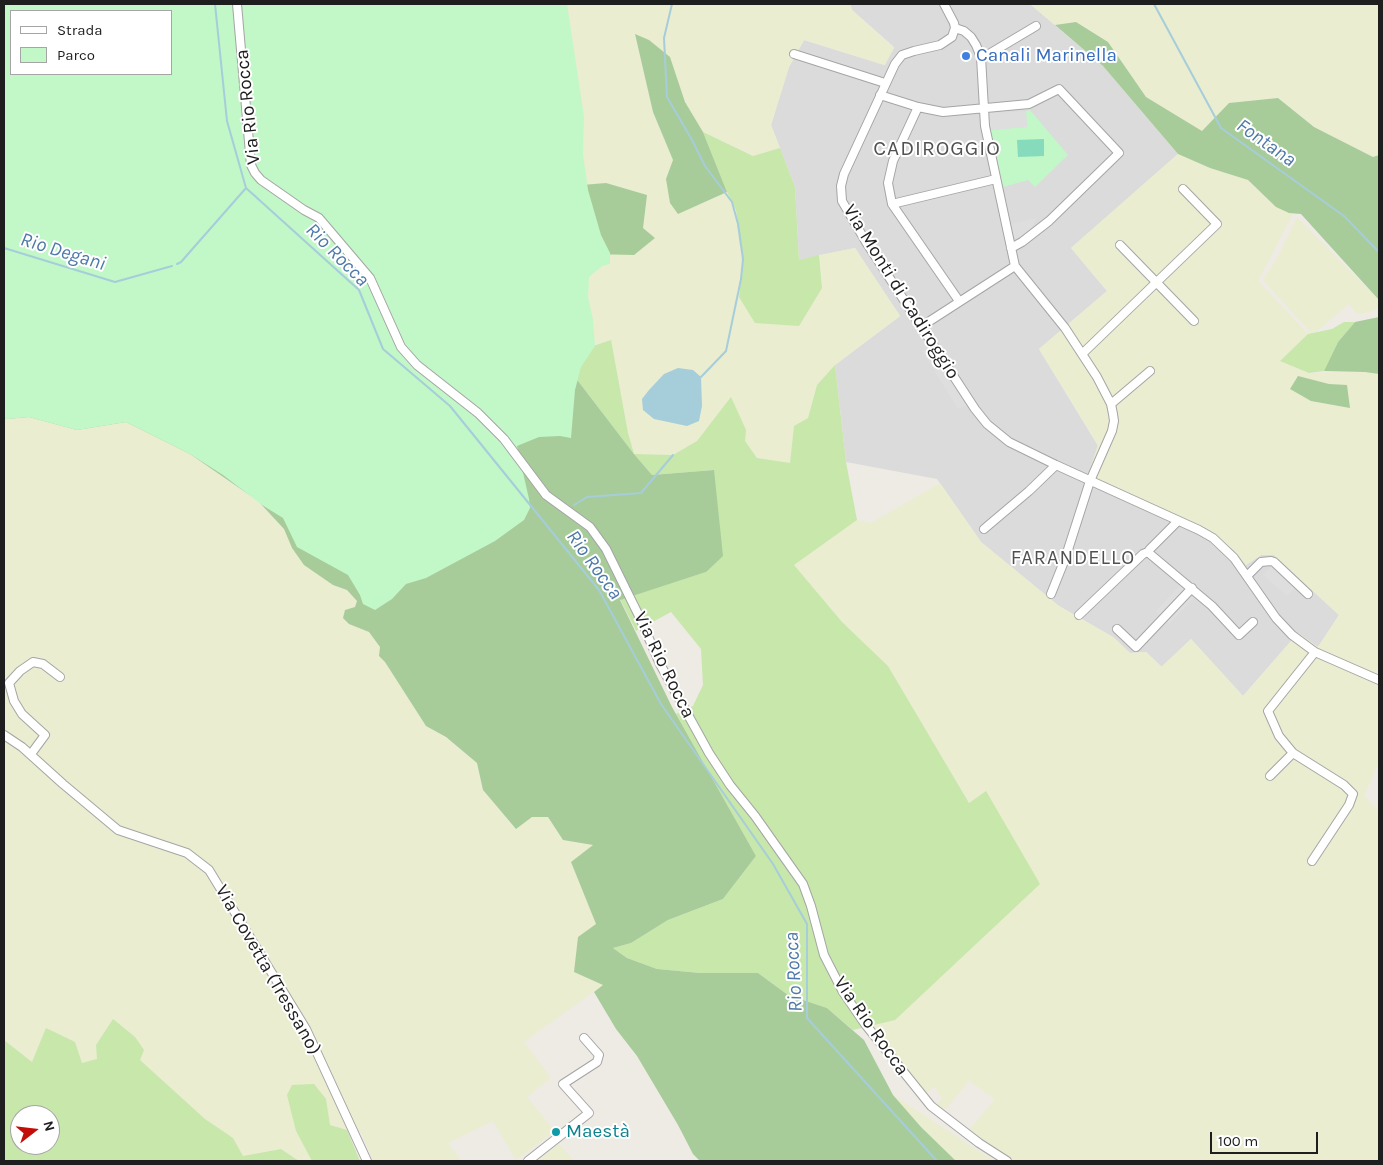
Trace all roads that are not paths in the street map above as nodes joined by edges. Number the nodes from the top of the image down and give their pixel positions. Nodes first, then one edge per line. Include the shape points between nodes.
1 (237, 4) edge
2 (944, 4) edge
3 (1036, 26) dead end
4 (955, 28) junction
5 (794, 54) dead end
6 (981, 57) junction
7 (885, 83) junction
8 (880, 96) junction
9 (918, 107) junction
10 (984, 109) junction
11 (996, 179) junction
12 (1183, 189) dead end
13 (892, 204) junction
14 (1120, 245) dead end
15 (1011, 248) junction
16 (1015, 266) junction
17 (1157, 282) junction
18 (959, 302) junction
19 (1194, 321) dead end
20 (922, 326) junction
21 (1082, 354) junction
22 (1150, 371) dead end
23 (1111, 404) junction
24 (1056, 465) junction
25 (1090, 481) junction
26 (1178, 521) junction
27 (984, 529) dead end
28 (1148, 552) junction
29 (1247, 576) junction
30 (1192, 588) junction
31 (1051, 594) dead end
32 (1308, 594) dead end
33 (1079, 615) dead end
34 (1253, 622) dead end
35 (1117, 629) dead end
36 (1315, 652) junction
37 (60, 677) dead end
38 (1379, 680) edge
39 (4, 735) edge
40 (1294, 753) junction
41 (30, 754) junction
42 (1270, 776) dead end
43 (1312, 861) dead end
44 (584, 1038) dead end
45 (367, 1161) edge
46 (528, 1161) edge
47 (1007, 1161) edge

1 - 47 street, Via Rio Rocca via 251,165 255,174 319,218 370,278 401,347 417,365 478,413 504,439 546,495 590,526 606,549 660,664 709,753 803,884 824,955 843,992 932,1106
2 - 4 street
3 - 6 street
4 - 6 street via 970,37
4 - 7 street, Via Monti di Cadiroggio via 948,40 902,56
5 - 7 street
6 - 10 street
7 - 8 street, Via Monti di Cadiroggio
8 - 9 street
8 - 20 street, Via Monti di Cadiroggio via 844,174 842,201
9 - 10 street via 943,112
9 - 13 street via 893,161 888,183
10 - 11 street
10 - 15 street via 1029,104 1059,89 1119,153 1049,220
11 - 13 street
11 - 15 street
12 - 17 street via 1216,224
13 - 18 street
14 - 17 street
15 - 16 street
16 - 18 street
16 - 21 street via 1061,322
17 - 19 street
17 - 21 street
18 - 20 street
20 - 24 street, Via Monti di Cadiroggio via 987,424 1009,442
21 - 23 street
22 - 23 street
23 - 25 street via 1112,431
24 - 25 street, Via Monti di Cadiroggio
24 - 27 street
25 - 26 street, Via Monti di Cadiroggio
25 - 31 street
26 - 28 street
26 - 29 street, Via Monti di Cadiroggio via 1213,538
28 - 30 street
28 - 33 street
29 - 32 street via 1261,562 1274,562
29 - 36 street, Via Monti di Cadiroggio via 1276,618
30 - 34 street via 1239,635
30 - 35 street via 1136,647
36 - 38 street, Via Monti di Cadiroggio
36 - 40 street via 1268,711 1279,736
37 - 41 street via 43,664 33,662 9,683 22,714 45,735
39 - 41 street
40 - 42 street
40 - 43 street via 1353,794
41 - 45 street, Via Covetta (Tressano) via 118,830 186,853 209,870 306,1029
44 - 46 street via 599,1055 596,1062 563,1084 590,1113

